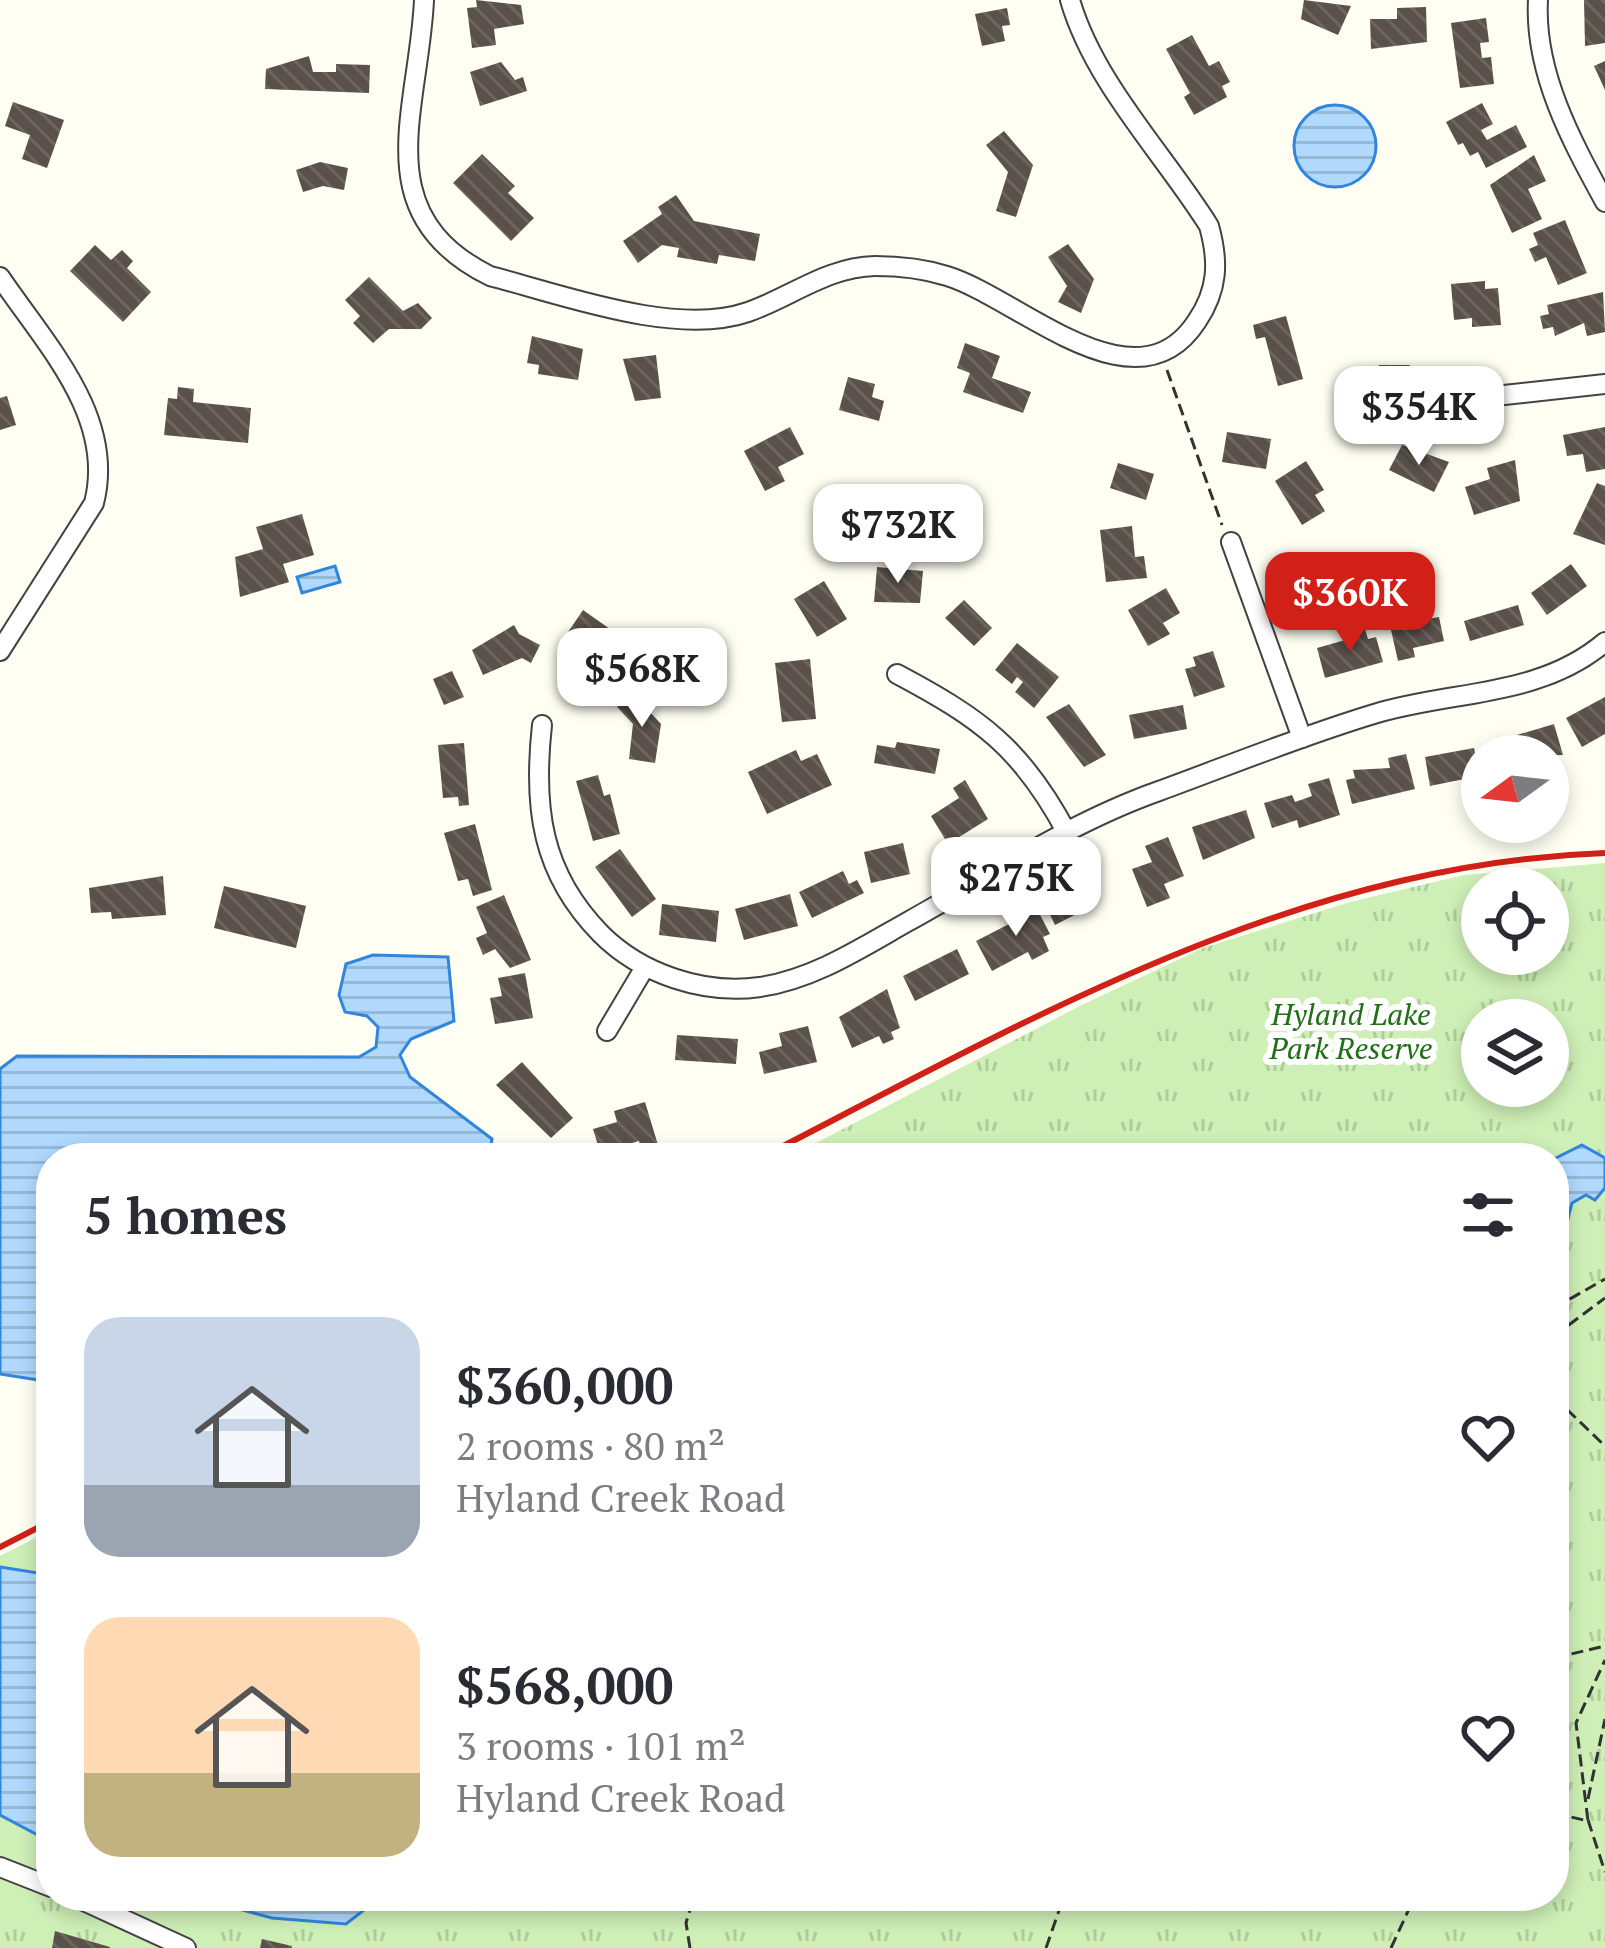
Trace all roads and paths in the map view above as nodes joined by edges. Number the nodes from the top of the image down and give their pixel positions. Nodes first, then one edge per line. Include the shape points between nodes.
1 (424, 0) edge
2 (1070, 0) edge
3 (1538, 0) edge
4 (1605, 202) edge
5 (0, 277) edge
6 (1157, 355) junction
7 (1605, 383) edge
8 (1495, 396) dead end
9 (1232, 542) joint
10 (1605, 642) edge
11 (0, 651) edge
12 (897, 674) dead end
13 (542, 725) dead end
14 (1302, 738) junction
15 (1067, 833) junction
16 (645, 967) junction
17 (607, 1031) dead end
18 (1605, 1279) edge
19 (1605, 1298) edge
20 (1569, 1299) edge
21 (1569, 1325) edge
22 (1569, 1411) edge
23 (1605, 1446) edge
24 (1605, 1646) edge
25 (1569, 1658) edge
26 (1605, 1660) edge
27 (1605, 1719) edge
28 (1569, 1817) edge
29 (1588, 1821) junction
30 (0, 1867) edge
31 (1605, 1872) edge
32 (36, 1881) edge
33 (106, 1911) edge
34 (690, 1911) edge
35 (1059, 1911) edge
36 (1408, 1911) edge
37 (186, 1948) edge
38 (690, 1948) edge
39 (1046, 1948) edge
40 (1391, 1948) edge

1 - 6 street via 407,185 438,240 490,276 685,322 749,312 833,273 911,268 949,276 1104,355
2 - 6 street via 1078,27 1209,226 1216,253 1208,304 1194,328
3 - 4 street via 1548,79
5 - 11 street via 93,421 101,477 94,503
6 - 9 path via 1209,501
7 - 8 street
9 - 14 street
10 - 14 street via 1525,685 1396,709
12 - 15 street via 1006,742
13 - 16 street via 536,807 559,882 610,944
14 - 15 street
15 - 16 street via 796,979 718,988
16 - 17 street
18 - 20 path
19 - 21 path
22 - 23 path
24 - 25 path
26 - 29 path via 1576,1723
27 - 29 path
28 - 29 path
29 - 31 path
30 - 32 street
33 - 37 street
34 - 38 path
35 - 39 path
36 - 40 path

